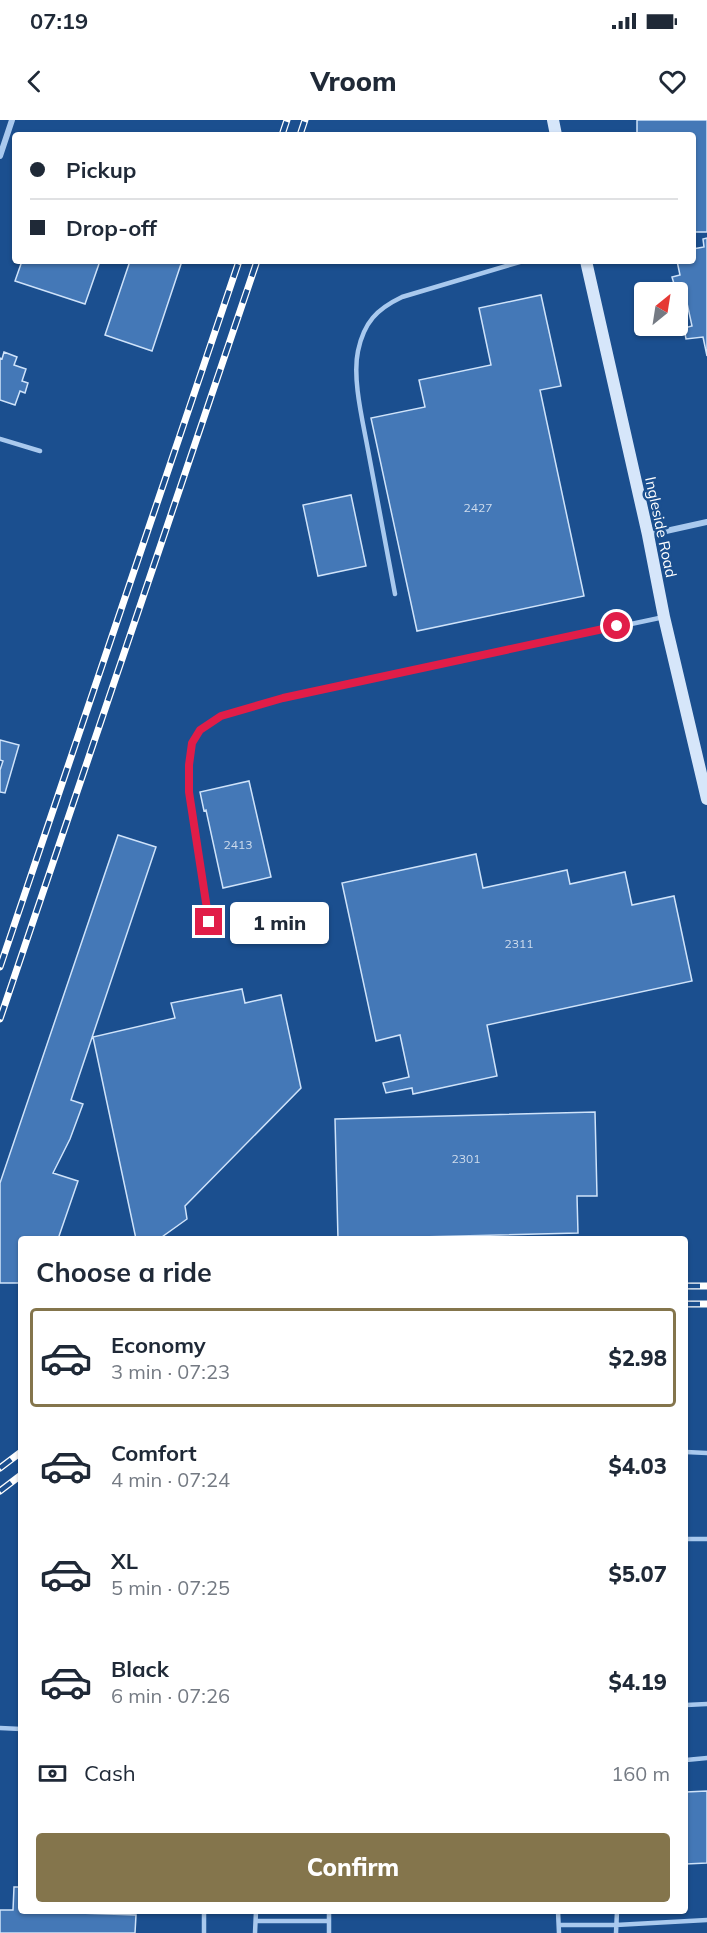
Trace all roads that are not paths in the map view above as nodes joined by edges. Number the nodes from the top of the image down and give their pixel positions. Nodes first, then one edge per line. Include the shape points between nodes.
1 (12, 120) edge
2 (0, 156) edge
3 (513, 264) edge
4 (587, 264) edge
5 (0, 439) edge
6 (40, 451) dead end
7 (707, 522) edge
8 (648, 535) junction
9 (395, 594) dead end
10 (664, 617) junction
11 (705, 784) edge
12 (707, 799) edge
13 (209, 922) dead end
14 (688, 1452) edge
15 (707, 1453) edge
16 (688, 1539) edge
17 (707, 1539) edge
18 (707, 1704) edge
19 (688, 1705) edge
20 (0, 1728) edge
21 (18, 1729) edge
22 (707, 1758) edge
23 (688, 1760) edge
24 (204, 1914) edge
25 (256, 1914) edge
26 (329, 1914) edge
27 (558, 1914) edge
28 (617, 1914) edge
29 (707, 1920) edge
30 (256, 1921) junction
31 (329, 1921) junction
32 (559, 1925) junction
33 (616, 1925) junction
34 (204, 1933) edge
35 (255, 1933) edge
36 (330, 1933) edge
37 (559, 1933) edge
38 (616, 1933) edge

1 - 2 street
3 - 9 lane via 402,297 383,306 364,331 356,370
4 - 8 street, Ingleside Road
5 - 6 lane
7 - 8 street
8 - 10 street, Ingleside Road
10 - 11 street, Ingleside Road
10 - 13 lane via 283,698 221,716 200,730 192,743 189,792
11 - 12 street, Ingleside Road
14 - 15 lane
16 - 17 lane
18 - 19 lane
20 - 21 lane
22 - 23 lane
24 - 34 lane
25 - 30 lane
26 - 31 lane
27 - 32 lane
28 - 33 lane
29 - 33 lane
30 - 31 lane
30 - 35 lane
31 - 36 lane
32 - 33 lane
32 - 37 lane
33 - 38 lane

